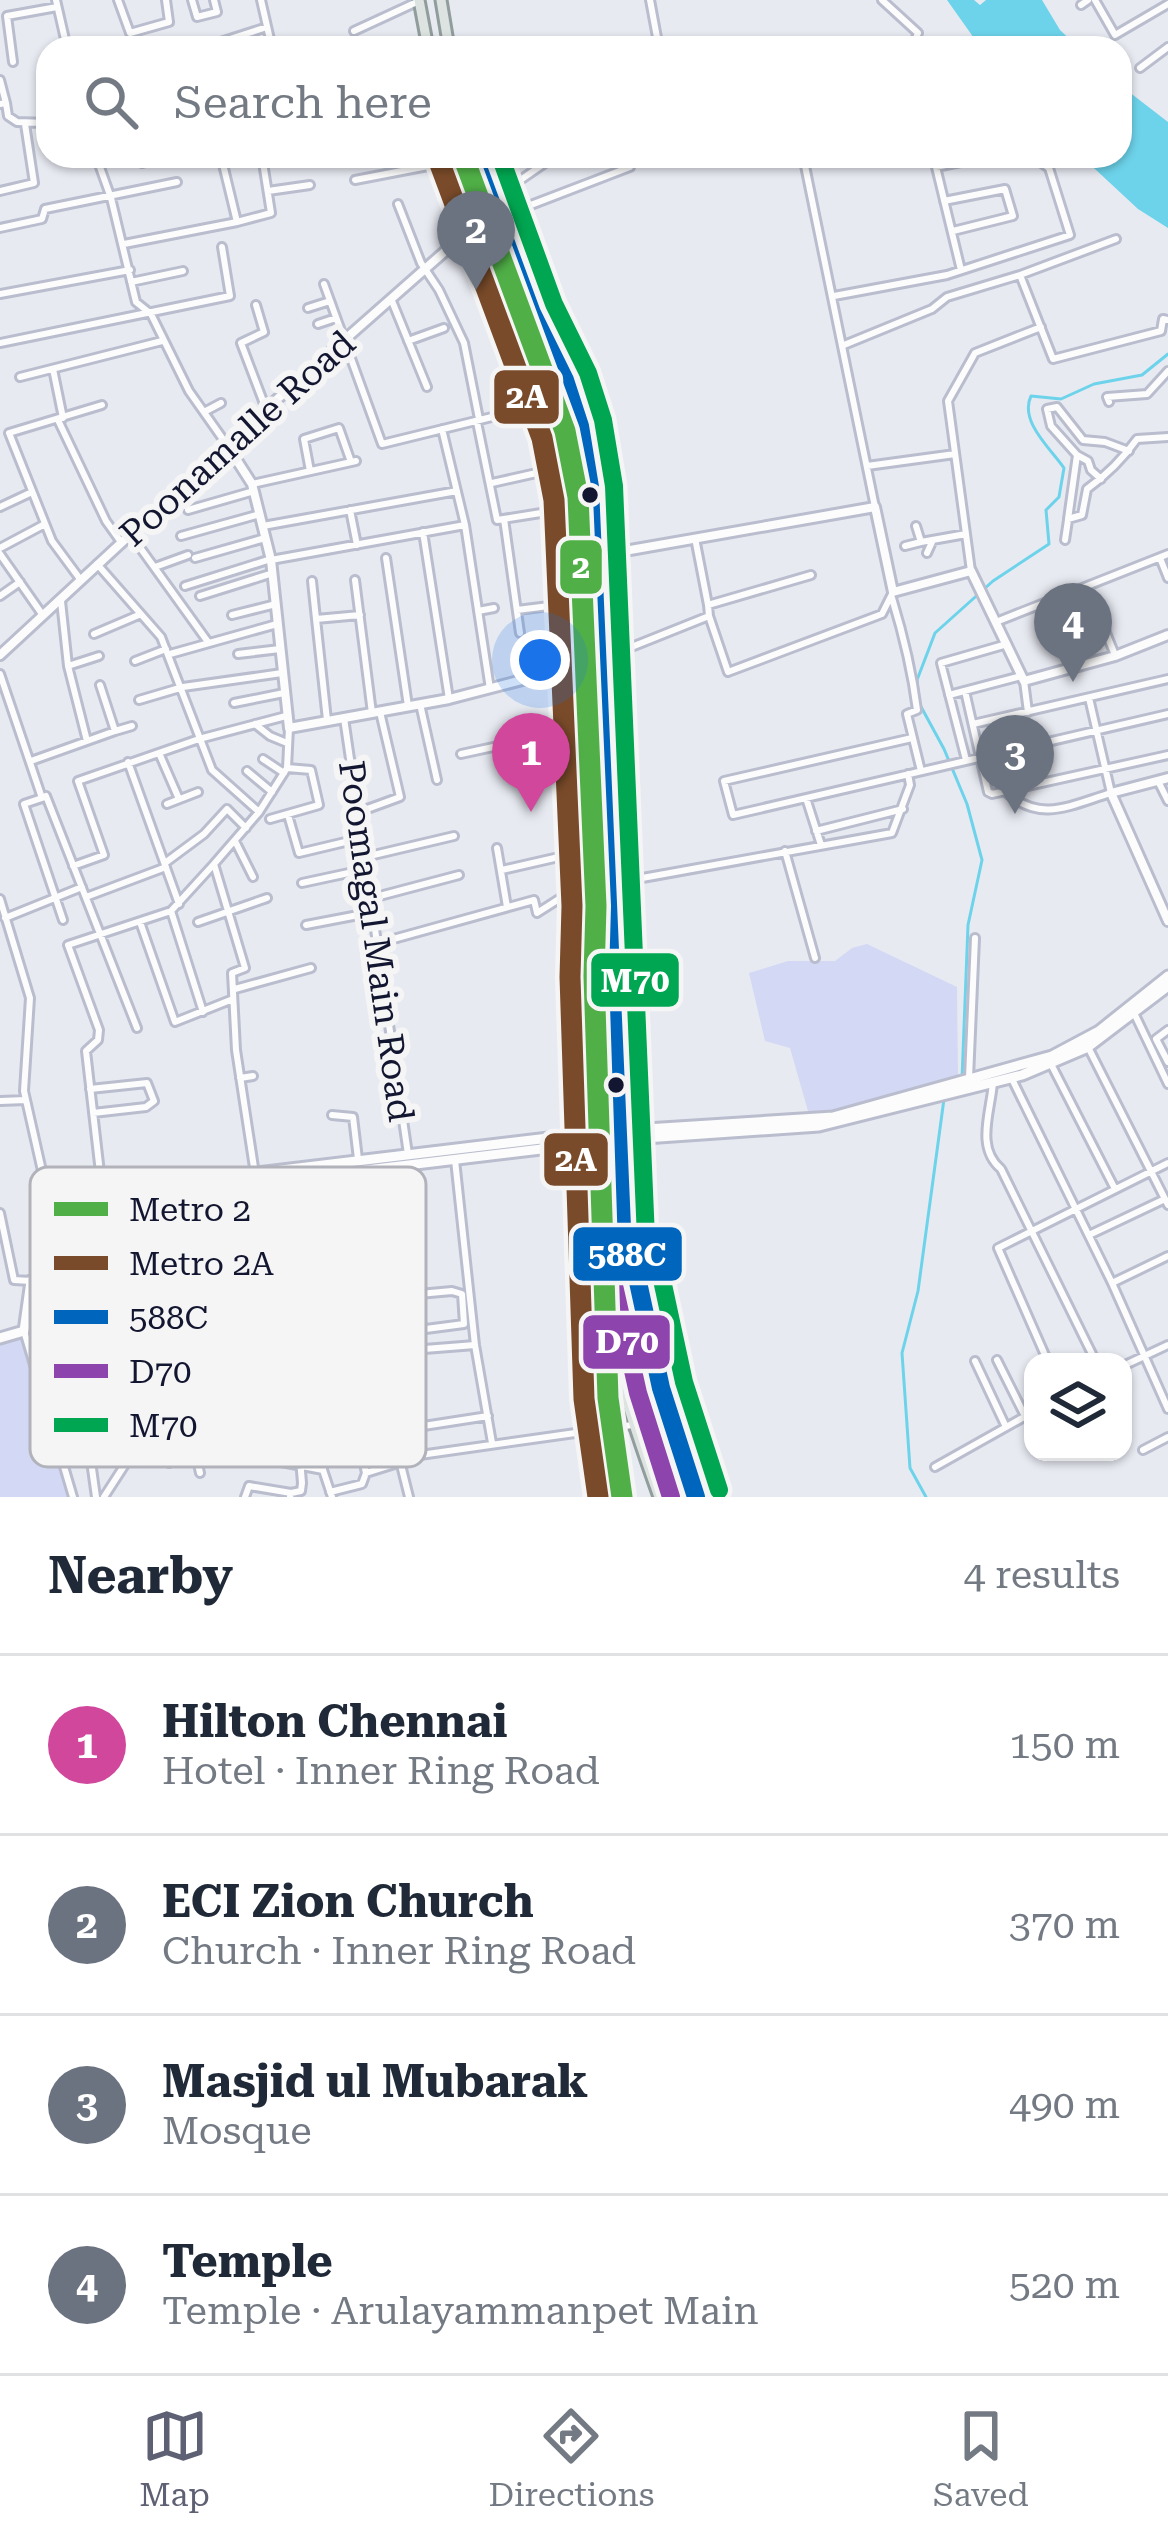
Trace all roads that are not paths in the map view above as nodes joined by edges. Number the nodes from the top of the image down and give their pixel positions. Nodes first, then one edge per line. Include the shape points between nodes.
1 (118, 0) edge
2 (166, 0) edge
3 (193, 0) edge
4 (214, 0) edge
5 (260, 0) edge
6 (419, 0) edge
7 (441, 0) edge
8 (662, 0) edge
9 (882, 0) edge
10 (650, 1) edge
11 (1088, 2) edge
12 (57, 4) edge
13 (1168, 4) edge
14 (267, 27) junction
15 (354, 31) dead end
16 (64, 36) edge
17 (239, 36) edge
18 (269, 36) edge
19 (426, 36) edge
20 (447, 36) edge
21 (657, 36) edge
22 (917, 36) edge
23 (1115, 36) edge
24 (1121, 36) edge
25 (1168, 47) edge
26 (13, 62) dead end
27 (1140, 68) dead end
28 (0, 80) edge
29 (3, 104) edge
30 (26, 124) junction
31 (36, 124) edge
32 (101, 168) edge
33 (224, 168) edge
34 (264, 168) edge
35 (414, 168) edge
36 (457, 168) edge
37 (480, 168) edge
38 (538, 168) edge
39 (627, 168) edge
40 (806, 168) edge
41 (936, 168) edge
42 (1049, 168) edge
43 (355, 181) dead end
44 (177, 182) dead end
45 (310, 185) dead end
46 (0, 191) edge
47 (268, 191) junction
48 (112, 198) junction
49 (490, 201) junction
50 (944, 202) junction
51 (398, 204) dead end
52 (496, 218) junction
53 (238, 222) junction
54 (476, 224) junction
55 (0, 228) edge
56 (952, 231) junction
57 (1116, 238) dead end
58 (124, 244) junction
59 (222, 247) dead end
60 (424, 269) junction
61 (130, 270) junction
62 (961, 270) junction
63 (183, 271) dead end
64 (1020, 275) junction
65 (131, 282) junction
66 (324, 284) dead end
67 (0, 294) edge
68 (833, 296) junction
69 (330, 301) junction
70 (392, 301) junction
71 (256, 304) dead end
72 (308, 308) dead end
73 (151, 314) junction
74 (336, 319) junction
75 (1166, 319) edge
76 (318, 324) dead end
77 (1041, 327) junction
78 (444, 328) dead end
79 (164, 341) junction
80 (408, 341) junction
81 (344, 342) junction
82 (0, 343) edge
83 (844, 345) junction
84 (53, 368) junction
85 (1168, 371) edge
86 (20, 377) dead end
87 (427, 387) dead end
88 (1109, 402) dead end
89 (221, 403) dead end
90 (102, 405) dead end
91 (266, 409) junction
92 (204, 412) junction
93 (60, 419) junction
94 (552, 419) junction
95 (478, 420) junction
96 (442, 429) junction
97 (5, 433) edge
98 (1168, 437) edge
99 (1083, 440) junction
100 (227, 445) junction
101 (1129, 451) junction
102 (1074, 452) junction
103 (955, 454) junction
104 (868, 466) junction
105 (560, 468) junction
106 (310, 471) junction
107 (1101, 479) junction
108 (492, 482) junction
109 (253, 487) junction
110 (457, 491) junction
111 (32, 492) junction
112 (0, 507) edge
113 (875, 507) junction
114 (566, 509) junction
115 (188, 510) dead end
116 (350, 510) junction
117 (260, 514) junction
118 (500, 519) junction
119 (1068, 519) junction
120 (45, 524) junction
121 (465, 525) junction
122 (263, 526) junction
123 (916, 526) dead end
124 (423, 532) junction
125 (966, 534) junction
126 (131, 535) junction
127 (181, 536) dead end
128 (265, 538) junction
129 (694, 538) junction
130 (1065, 540) dead end
131 (121, 542) junction
132 (921, 542) junction
133 (932, 542) junction
134 (357, 545) junction
135 (904, 546) dead end
136 (0, 551) edge
137 (927, 553) dead end
138 (596, 556) junction
139 (1164, 556) edge
140 (386, 557) dead end
141 (271, 560) junction
142 (97, 564) junction
143 (155, 567) junction
144 (971, 571) junction
145 (272, 573) junction
146 (811, 575) dead end
147 (1168, 578) edge
148 (80, 579) junction
149 (312, 580) dead end
150 (356, 580) dead end
151 (20, 583) junction
152 (184, 586) dead end
153 (1087, 586) junction
154 (892, 595) junction
155 (0, 596) edge
156 (200, 596) dead end
157 (61, 601) junction
158 (277, 604) junction
159 (573, 604) junction
160 (708, 604) junction
161 (494, 608) dead end
162 (478, 610) junction
163 (517, 610) junction
164 (141, 614) junction
165 (232, 615) dead end
166 (360, 615) junction
167 (709, 616) junction
168 (44, 617) junction
169 (316, 619) junction
170 (997, 622) junction
171 (278, 623) junction
172 (520, 633) dead end
173 (94, 634) dead end
174 (1168, 635) edge
175 (208, 642) junction
176 (1007, 644) junction
177 (280, 649) junction
178 (168, 651) junction
179 (238, 654) dead end
180 (0, 655) edge
181 (99, 656) dead end
182 (1115, 656) junction
183 (599, 660) junction
184 (135, 661) dead end
185 (68, 666) junction
186 (577, 668) junction
187 (0, 674) edge
188 (282, 674) junction
189 (1023, 679) junction
190 (1168, 680) edge
191 (100, 685) dead end
192 (183, 687) junction
193 (490, 689) junction
194 (965, 691) junction
195 (284, 693) junction
196 (949, 695) junction
197 (1089, 698) junction
198 (449, 699) junction
199 (139, 700) dead end
200 (234, 703) dead end
201 (420, 704) junction
202 (408, 706) junction
203 (376, 712) junction
204 (1028, 712) junction
205 (1168, 714) edge
206 (286, 716) junction
207 (344, 718) junction
208 (328, 721) junction
209 (256, 724) junction
210 (973, 724) junction
211 (132, 726) dead end
212 (289, 728) junction
213 (579, 728) junction
214 (115, 731) junction
215 (1097, 731) junction
216 (912, 738) junction
217 (199, 739) junction
218 (87, 741) junction
219 (287, 742) junction
220 (159, 752) junction
221 (461, 754) dead end
222 (1168, 755) edge
223 (980, 757) junction
224 (262, 759) dead end
225 (966, 760) junction
226 (31, 761) junction
227 (128, 763) junction
228 (248, 771) dead end
229 (286, 771) junction
230 (920, 771) junction
231 (1106, 771) junction
232 (908, 774) junction
233 (1163, 779) edge
234 (437, 781) dead end
235 (198, 791) dead end
236 (272, 792) junction
237 (1007, 793) junction
238 (1111, 793) junction
239 (43, 798) junction
240 (806, 798) junction
241 (179, 799) junction
242 (1168, 800) edge
243 (167, 804) dead end
244 (903, 809) junction
245 (260, 812) junction
246 (359, 812) junction
247 (287, 814) junction
248 (270, 820) dead end
249 (246, 828) junction
250 (816, 830) junction
251 (454, 836) dead end
252 (362, 838) junction
253 (235, 841) junction
254 (821, 844) junction
255 (497, 848) dead end
256 (585, 850) junction
257 (784, 851) junction
258 (365, 856) junction
259 (165, 865) junction
260 (214, 865) junction
261 (73, 866) junction
262 (367, 869) junction
263 (502, 870) junction
264 (459, 875) dead end
265 (253, 878) dead end
266 (587, 881) junction
267 (302, 883) dead end
268 (609, 884) junction
269 (82, 887) junction
270 (86, 897) junction
271 (0, 898) edge
272 (56, 898) junction
273 (267, 898) dead end
274 (372, 898) junction
275 (179, 904) junction
276 (507, 907) junction
277 (171, 910) junction
278 (227, 911) junction
279 (374, 912) junction
280 (5, 918) junction
281 (63, 920) dead end
282 (140, 922) junction
283 (198, 922) dead end
284 (1168, 922) edge
285 (306, 925) dead end
286 (104, 935) junction
287 (975, 938) dead end
288 (379, 943) junction
289 (815, 958) dead end
290 (311, 968) dead end
291 (1168, 976) edge
292 (1168, 986) edge
293 (235, 988) junction
294 (233, 1000) junction
295 (202, 1012) junction
296 (1135, 1015) junction
297 (137, 1028) dead end
298 (1168, 1030) edge
299 (1101, 1035) junction
300 (1088, 1047) junction
301 (1168, 1062) edge
302 (1051, 1064) junction
303 (254, 1076) dead end
304 (993, 1077) junction
305 (1011, 1077) junction
306 (240, 1078) junction
307 (963, 1083) junction
308 (1168, 1084) edge
309 (90, 1089) junction
310 (28, 1100) junction
311 (0, 1101) edge
312 (93, 1113) junction
313 (332, 1114) dead end
314 (616, 1135) junction
315 (599, 1137) junction
316 (455, 1155) junction
317 (408, 1161) junction
318 (359, 1162) junction
319 (1168, 1162) edge
320 (42, 1167) edge
321 (99, 1167) edge
322 (253, 1167) edge
323 (336, 1167) edge
324 (368, 1167) edge
325 (1152, 1171) junction
326 (1115, 1189) junction
327 (1166, 1202) edge
328 (1076, 1208) junction
329 (0, 1213) edge
330 (1030, 1229) junction
331 (1088, 1235) junction
332 (617, 1250) junction
333 (1168, 1256) edge
334 (30, 1281) edge
335 (1112, 1283) junction
336 (30, 1288) edge
337 (426, 1294) edge
338 (627, 1306) junction
339 (449, 1328) junction
340 (426, 1329) edge
341 (24, 1331) junction
342 (0, 1338) edge
343 (475, 1345) junction
344 (1168, 1346) edge
345 (452, 1347) junction
346 (426, 1349) edge
347 (30, 1351) edge
348 (1044, 1353) edge
349 (1092, 1353) edge
350 (1144, 1356) junction
351 (997, 1360) dead end
352 (975, 1361) dead end
353 (1132, 1362) edge
354 (1024, 1406) edge
355 (1168, 1409) edge
356 (488, 1417) junction
357 (1024, 1417) edge
358 (636, 1424) junction
359 (426, 1426) edge
360 (1006, 1427) junction
361 (1168, 1437) edge
362 (492, 1443) junction
363 (1143, 1450) dead end
364 (426, 1453) edge
365 (64, 1467) edge
366 (95, 1467) edge
367 (120, 1467) edge
368 (199, 1467) edge
369 (297, 1467) edge
370 (365, 1467) edge
371 (385, 1467) edge
372 (402, 1467) edge
373 (934, 1467) dead end
374 (301, 1468) junction
375 (323, 1470) joint
376 (200, 1473) dead end
377 (366, 1473) junction
378 (332, 1494) edge
379 (291, 1495) edge
380 (73, 1497) edge
381 (100, 1497) edge
382 (245, 1497) edge
383 (410, 1497) edge
384 (659, 1497) edge
385 (669, 1497) edge
386 (682, 1497) edge
387 (696, 1497) edge

1 - 2 street via 127,31 170,22
3 - 4 street via 197,17 217,12
5 - 14 street
6 - 15 street
6 - 19 main road
7 - 20 main road
8 - 10 street
9 - 22 street
10 - 21 street
11 - 23 street
12 - 16 street
12 - 26 street via 8,16
13 - 24 street
14 - 17 street
14 - 18 street
25 - 27 street
28 - 29 street
29 - 30 street
30 - 31 street
30 - 46 street via 34,183
32 - 48 street
33 - 53 street
34 - 47 street
35 - 43 street
36 - 54 main road
37 - 49 main road
38 - 49 street
39 - 52 street
40 - 68 street
41 - 50 street
42 - 62 street via 1070,235
44 - 48 street
45 - 47 street
47 - 53 street via 271,212
48 - 55 street via 45,209 42,219
48 - 58 street
49 - 52 main road
50 - 56 street
50 - 56 street via 1005,189 1013,216
51 - 60 street
52 - 138 main road via 580,426
53 - 58 street
54 - 60 street, Poonamalle Road
54 - 94 main road
56 - 62 street
57 - 64 street
58 - 61 street
59 - 73 street via 232,295
60 - 70 street, Poonamalle Road
60 - 95 street via 464,343
61 - 65 street
61 - 67 street
62 - 68 street
63 - 65 street
64 - 77 street
64 - 83 street via 947,297
65 - 73 street via 136,302
66 - 69 street
68 - 83 street
69 - 72 street
69 - 74 street
70 - 80 street
70 - 81 street, Poonamalle Road
71 - 91 street via 264,332 241,343
73 - 79 street
73 - 82 street
74 - 76 street
74 - 81 street
75 - 77 street via 1160,331 1053,359
77 - 103 street via 975,352 948,401
78 - 80 street
79 - 84 street
79 - 92 street
80 - 87 street
81 - 91 street, Poonamalle Road
81 - 96 street via 382,444
83 - 104 street
84 - 86 street
84 - 93 street
85 - 88 street via 1148,394
89 - 92 street
90 - 93 street
91 - 100 street, Poonamalle Road
92 - 100 street
93 - 97 street
93 - 131 street
94 - 95 street
94 - 105 main road
95 - 96 street
95 - 108 street
96 - 110 street
97 - 111 street
98 - 101 street via 1137,440
99 - 101 street
99 - 102 street
99 - 102 street via 1057,407 1047,409
100 - 109 street
100 - 126 street, Poonamalle Road
101 - 107 street
102 - 107 street
102 - 119 street
103 - 104 street
103 - 125 street
104 - 113 street
105 - 108 street
105 - 114 main road
106 - 106 street via 354,461 339,428 304,440
106 - 109 street
107 - 119 street via 1088,489 1082,515
108 - 118 street
109 - 115 street
109 - 117 street
110 - 116 street
110 - 121 street
111 - 112 street
111 - 120 street
113 - 129 street
113 - 154 street
114 - 118 street
114 - 159 main road
116 - 122 street
116 - 134 street
117 - 122 street
117 - 127 street
118 - 163 street
119 - 130 street
120 - 136 street
120 - 148 street
121 - 124 street
121 - 162 street
122 - 128 street
123 - 132 street
124 - 134 street
124 - 198 street
125 - 133 street
125 - 144 street
126 - 131 street, Poonamalle Road
126 - 143 street
128 - 141 street
128 - 143 street
129 - 138 street
129 - 160 street
131 - 142 street, Poonamalle Road
132 - 133 street
132 - 135 street
133 - 137 street
134 - 141 street
136 - 151 street
138 - 183 main road
139 - 147 street
139 - 153 street
140 - 202 street
141 - 145 street
141 - 152 street
142 - 148 street, Poonamalle Road
142 - 164 street
143 - 175 street
144 - 154 street
144 - 170 street
145 - 156 street
145 - 158 street
146 - 160 street
148 - 157 street, Poonamalle Road
149 - 169 street
150 - 166 street
151 - 155 street
151 - 168 street
153 - 170 street
153 - 182 street
154 - 167 street via 881,614 728,672
154 - 216 street via 910,659
157 - 168 street, Poonamalle Road
157 - 185 street
158 - 165 street
158 - 171 street
159 - 163 street
159 - 186 main road
160 - 167 street
161 - 162 street
162 - 193 street
163 - 172 street
164 - 173 street
164 - 178 street
166 - 169 street
166 - 203 street
167 - 183 street
168 - 180 street, Poonamalle Road
169 - 208 street
170 - 176 street
171 - 175 street
171 - 177 street
174 - 182 street
175 - 178 street
176 - 189 street
176 - 196 street via 941,663
177 - 179 street
177 - 188 street
178 - 184 street
178 - 192 street
181 - 185 street
182 - 189 street
183 - 186 street
183 - 268 main road
185 - 218 street
186 - 193 street
186 - 213 main road
187 - 226 street
188 - 192 street
188 - 195 street
189 - 194 street
189 - 204 street
190 - 197 street
191 - 214 street
192 - 199 street
192 - 217 street
193 - 198 street
194 - 196 street
194 - 210 street
195 - 200 street
195 - 206 street
196 - 225 street
197 - 204 street
197 - 215 street
198 - 201 street
201 - 202 street
201 - 234 street
202 - 203 street
203 - 207 street
203 - 246 street via 400,797
204 - 210 street
205 - 215 street
206 - 209 street
206 - 212 street
207 - 208 street
207 - 246 street, Poomagal Main Road
208 - 212 street
209 - 217 street
209 - 219 street
210 - 223 street
211 - 214 street
212 - 219 street
213 - 221 street
213 - 256 main road
214 - 218 street
215 - 223 street
215 - 231 street
216 - 230 street
216 - 240 street via 724,781 733,815
217 - 220 street
217 - 245 street via 212,770
218 - 226 street
219 - 229 street
220 - 227 street
220 - 241 street
222 - 231 street
223 - 225 street
223 - 237 street via 988,793
224 - 229 street
225 - 230 street
226 - 239 street
227 - 259 street
227 - 261 street via 78,781 104,855
228 - 236 street
229 - 236 street
229 - 247 street via 310,770 319,805
230 - 232 street
231 - 237 street
231 - 238 street
232 - 240 street
232 - 244 street
233 - 238 street
233 - 242 street
235 - 241 street
236 - 245 street
237 - 238 street via 1039,810
238 - 284 street
239 - 261 street
239 - 272 street via 24,805
240 - 250 street
241 - 243 street
244 - 250 street
244 - 254 street via 892,833
245 - 249 street
246 - 252 street, Poomagal Main Road
247 - 248 street
247 - 252 street via 299,853
249 - 253 street
249 - 259 street via 227,809
250 - 254 street
251 - 258 street
252 - 258 street, Poomagal Main Road
253 - 260 street
253 - 265 street
254 - 257 street
255 - 263 street
256 - 263 street
256 - 266 main road
257 - 268 street
257 - 289 street
258 - 262 street, Poomagal Main Road
259 - 270 street
259 - 275 street
260 - 275 street
260 - 278 street
261 - 269 street
262 - 267 street
262 - 274 street, Poomagal Main Road
263 - 276 street
264 - 274 street
266 - 276 street via 537,914 534,900
266 - 315 main road
268 - 314 main road
269 - 270 street
269 - 272 street
270 - 286 street
271 - 280 street
272 - 280 street
272 - 281 street
273 - 278 street
274 - 279 street, Poomagal Main Road
275 - 277 street
276 - 288 street
277 - 282 street
277 - 295 street
278 - 283 street
278 - 293 street via 245,968 232,973
279 - 285 street
279 - 288 street, Poomagal Main Road
280 - 310 street via 30,998
282 - 286 street
282 - 295 street via 175,1022
286 - 297 street
286 - 309 street via 68,945 99,1030 86,1051
287 - 307 street
288 - 317 street, Poomagal Main Road
290 - 293 street
291 - 299 main road
292 - 296 main road
293 - 294 street
294 - 295 street
294 - 306 street
296 - 299 main road
296 - 308 street
298 - 301 street via 1156,1039
299 - 300 main road
299 - 304 main road
300 - 302 main road
300 - 325 street
302 - 305 main road
302 - 326 street
303 - 306 street
304 - 305 main road
304 - 307 main road
304 - 330 street via 987,1153
305 - 328 street
306 - 322 street
307 - 314 main road via 833,1117
307 - 314 main road via 819,1126
309 - 312 street
309 - 312 street via 147,1083 154,1101
310 - 311 street
310 - 320 street
312 - 321 street
313 - 318 street via 352,1117
314 - 315 main road
314 - 332 main road
315 - 316 main road
315 - 332 main road
316 - 317 main road
316 - 343 street
317 - 318 main road
317 - 324 main road
318 - 323 main road
319 - 325 street
325 - 326 street
325 - 327 street
326 - 328 street
327 - 331 street
328 - 330 street
328 - 331 street
329 - 334 street via 14,1280
330 - 348 street via 998,1252
330 - 349 street
331 - 335 street
332 - 338 main road
332 - 358 main road via 601,1261 602,1282
332 - 387 main road via 633,1259
333 - 335 street
335 - 350 street
336 - 341 main road
337 - 339 street via 459,1291 466,1318
338 - 385 main road via 643,1412
338 - 386 main road
339 - 340 street
339 - 345 street
341 - 342 main road
341 - 347 street
343 - 345 street
343 - 356 street
344 - 350 street
345 - 346 street
350 - 353 street
350 - 355 street
351 - 354 street
352 - 360 street
356 - 359 street
356 - 362 street
357 - 360 street
358 - 362 street
358 - 384 main road
360 - 373 street
361 - 363 street
362 - 364 street
365 - 380 street
366 - 381 street
367 - 381 street
368 - 376 street
369 - 374 street
370 - 377 street
371 - 377 street
372 - 383 street
374 - 375 street
374 - 379 street via 301,1490
375 - 378 street
377 - 378 street via 362,1484
379 - 382 street via 249,1486

